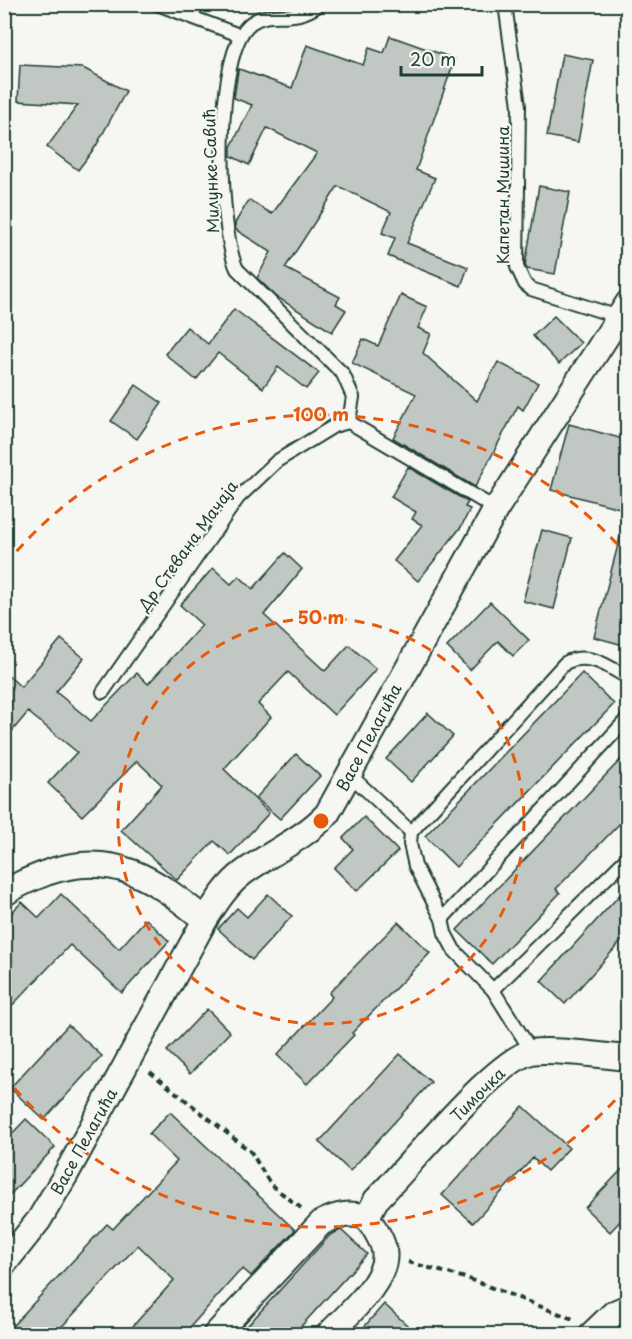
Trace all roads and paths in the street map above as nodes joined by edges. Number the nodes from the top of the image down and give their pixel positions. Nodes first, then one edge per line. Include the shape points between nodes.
1 (157, 4) edge
2 (320, 4) edge
3 (505, 4) edge
4 (239, 35) junction
5 (623, 310) edge
6 (349, 422) junction
7 (496, 509) junction
8 (627, 678) edge
9 (103, 692) dead end
10 (627, 718) edge
11 (349, 774) junction
12 (411, 832) junction
13 (627, 857) edge
14 (4, 894) edge
15 (442, 919) junction
16 (205, 920) junction
17 (493, 990) junction
18 (532, 1052) junction
19 (132, 1055) junction
20 (627, 1058) edge
21 (367, 1217) junction
22 (321, 1223) junction
23 (398, 1257) dead end
24 (4, 1264) edge
25 (627, 1306) edge
26 (594, 1333) edge
27 (216, 1335) edge
28 (329, 1335) edge

1 - 4 lane
2 - 4 lane via 297,16 265,16 251,22
3 - 5 lane, Капетан Мишина via 519,106 517,267 531,290
4 - 6 lane, Милунке Савић via 227,73 223,106 230,255 247,280 343,374 353,397
5 - 7 street, Васе Пелагића
6 - 7 lane
6 - 9 lane, Др Стевана Мачаја via 334,426 277,461 238,498
7 - 11 street, Васе Пелагића
8 - 12 lane via 587,658 565,663
10 - 15 lane
11 - 12 lane
11 - 16 street, Васе Пелагића via 327,814 312,830 241,874
12 - 15 lane via 415,866
13 - 17 lane
14 - 16 street via 53,871 100,864 143,875
15 - 17 lane via 454,950
16 - 19 street, Васе Пелагића
17 - 18 lane
18 - 20 street
18 - 21 street, Тимочка via 513,1060 484,1085 376,1200
19 - 22 path via 181,1099 251,1152 271,1185
19 - 24 street, Васе Пелагића via 44,1211
21 - 22 street via 351,1213
21 - 28 street via 379,1236 385,1264 378,1280
22 - 27 street
23 - 26 path via 560,1312
25 - 26 street

